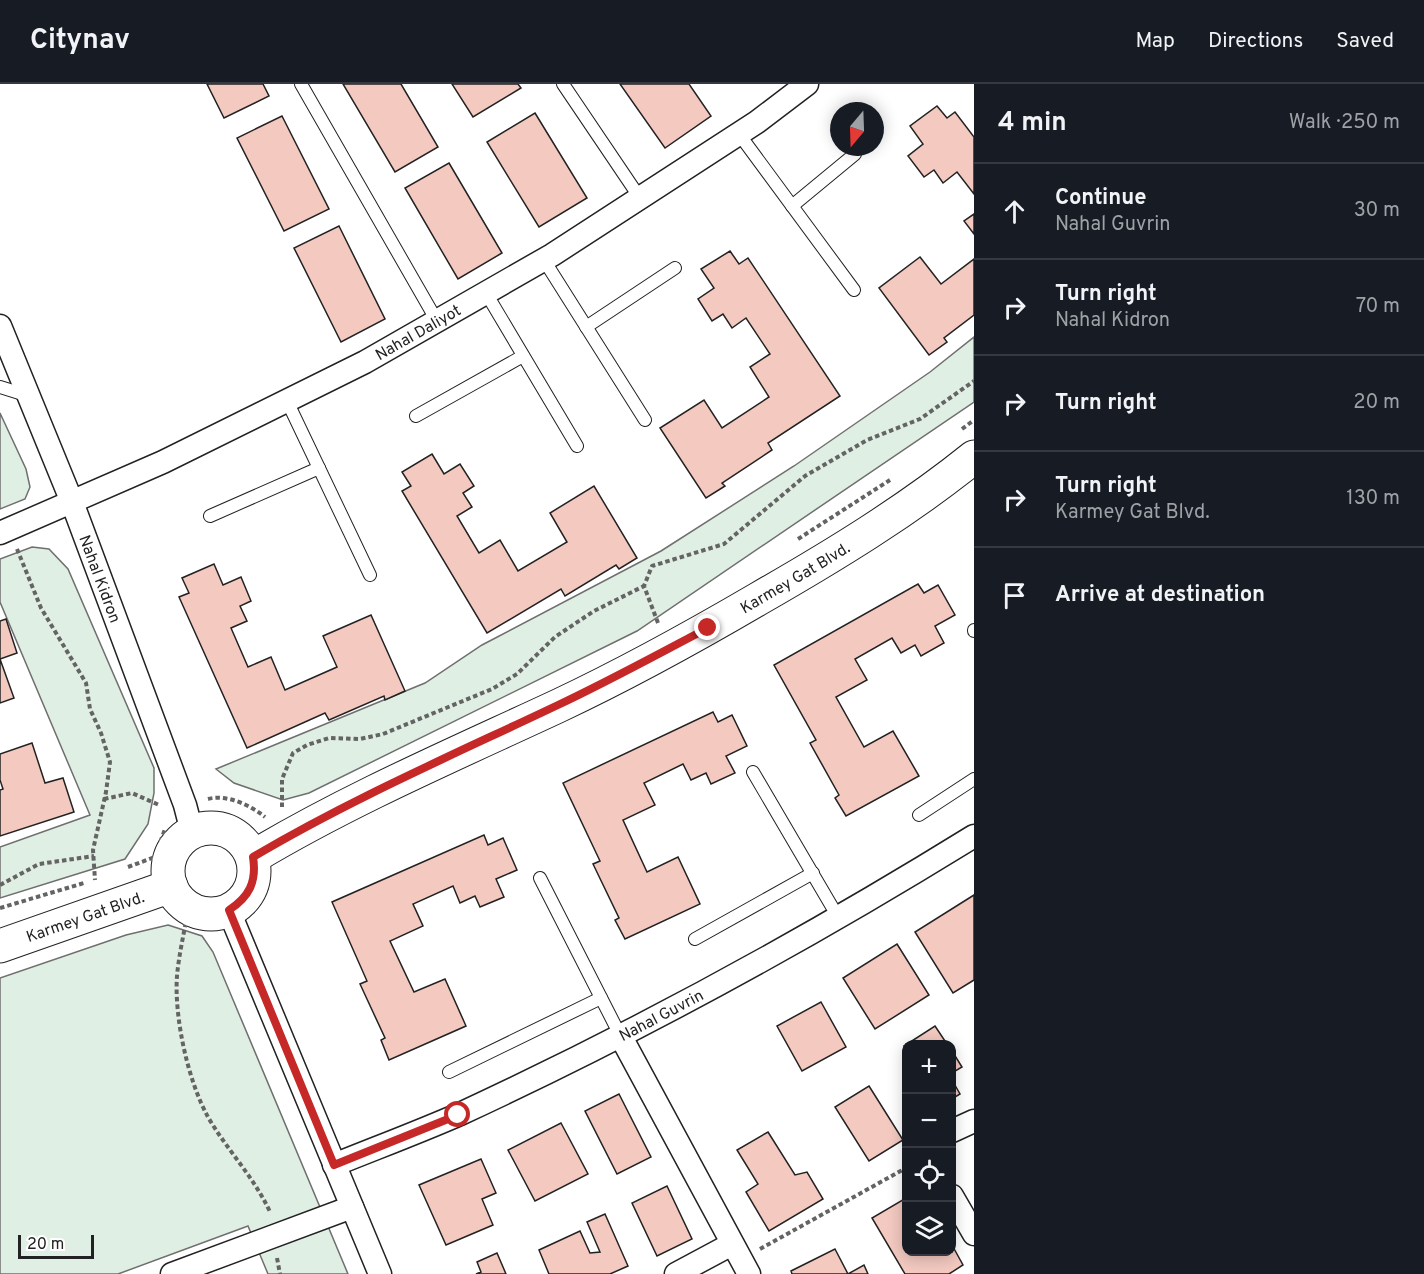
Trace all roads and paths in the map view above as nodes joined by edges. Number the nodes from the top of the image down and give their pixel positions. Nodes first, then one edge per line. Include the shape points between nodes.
1 (301, 84) edge
2 (563, 84) edge
3 (807, 84) edge
4 (739, 134) junction
5 (853, 156) edge
6 (640, 198) junction
7 (792, 206) junction
8 (544, 260) junction
9 (675, 268) dead end
10 (854, 290) dead end
11 (486, 293) junction
12 (437, 321) junction
13 (0, 326) edge
14 (586, 327) junction
15 (523, 356) junction
16 (974, 381) edge
17 (0, 387) edge
18 (29, 396) junction
19 (287, 401) junction
20 (416, 416) dead end
21 (645, 420) dead end
22 (974, 420) edge
23 (577, 446) dead end
24 (964, 446) edge
25 (319, 468) junction
26 (897, 476) dead end
27 (72, 502) junction
28 (210, 516) dead end
29 (4, 531) edge
30 (798, 539) dead end
31 (370, 575) dead end
32 (644, 586) junction
33 (668, 649) junction
34 (753, 772) dead end
35 (974, 779) edge
36 (104, 799) junction
37 (292, 807) dead end
38 (165, 808) dead end
39 (919, 815) dead end
40 (192, 832) junction
41 (974, 836) edge
42 (94, 856) junction
43 (253, 857) junction
44 (813, 873) junction
45 (540, 878) dead end
46 (0, 885) edge
47 (180, 897) junction
48 (0, 908) edge
49 (229, 910) junction
50 (838, 917) junction
51 (695, 939) dead end
52 (0, 946) edge
53 (601, 998) junction
54 (620, 1035) junction
55 (449, 1072) dead end
56 (974, 1121) edge
57 (956, 1129) edge
58 (334, 1165) junction
59 (902, 1170) edge
60 (955, 1202) edge
61 (352, 1207) junction
62 (974, 1234) edge
63 (274, 1236) junction
64 (741, 1259) edge
65 (172, 1274) edge
66 (280, 1274) edge
67 (380, 1274) edge
68 (676, 1274) edge

1 - 12 lane
2 - 6 lane
3 - 4 street, Nahal Daliyot
4 - 6 street, Nahal Daliyot
4 - 7 lane
5 - 7 lane
6 - 8 street, Nahal Daliyot
7 - 10 lane
8 - 11 street, Nahal Daliyot
8 - 14 lane
9 - 14 lane
11 - 12 street, Nahal Daliyot
11 - 15 lane
12 - 19 street, Nahal Daliyot
13 - 18 street, Nahal Kidron
14 - 21 lane
15 - 20 lane
15 - 23 lane
16 - 32 path via 920,419 867,440 805,476 724,544 652,566
17 - 18 lane
18 - 27 street, Nahal Kidron
19 - 25 lane
19 - 27 street, Nahal Daliyot
22 - 24 path
24 - 33 street, Karmey Gat Blvd. via 844,549
25 - 28 lane
25 - 31 lane
26 - 30 path
27 - 29 street, Nahal Daliyot
27 - 40 street, Nahal Kidron
29 - 36 path via 41,608 86,683 90,709 110,762
32 - 33 path
32 - 37 path via 594,611 555,637 518,674 492,689 383,734 360,739 329,738 293,753 282,779 282,812
33 - 43 street, Karmey Gat Blvd. via 401,778
34 - 44 lane
35 - 39 lane
36 - 38 path via 132,793
36 - 42 path
40 - 43 street via 216,827 229,831
40 - 47 street via 174,849 169,861 168,873
41 - 50 street, Nahal Guvrin
42 - 46 path via 39,864
42 - 48 path via 95,880
43 - 49 street via 254,883 240,903
44 - 50 lane
44 - 51 lane
45 - 53 lane
47 - 49 street via 201,913
47 - 52 street, Karmey Gat Blvd.
47 - 63 path via 177,977 181,1036 191,1075 208,1116 260,1190 271,1214
49 - 58 street
50 - 54 street, Nahal Guvrin
53 - 54 lane
53 - 55 lane
54 - 58 street, Nahal Guvrin via 458,1115
54 - 64 street
56 - 57 street
58 - 61 street
59 - 64 path
60 - 62 street
61 - 63 street
61 - 67 street
63 - 65 street
63 - 66 path
64 - 68 street

